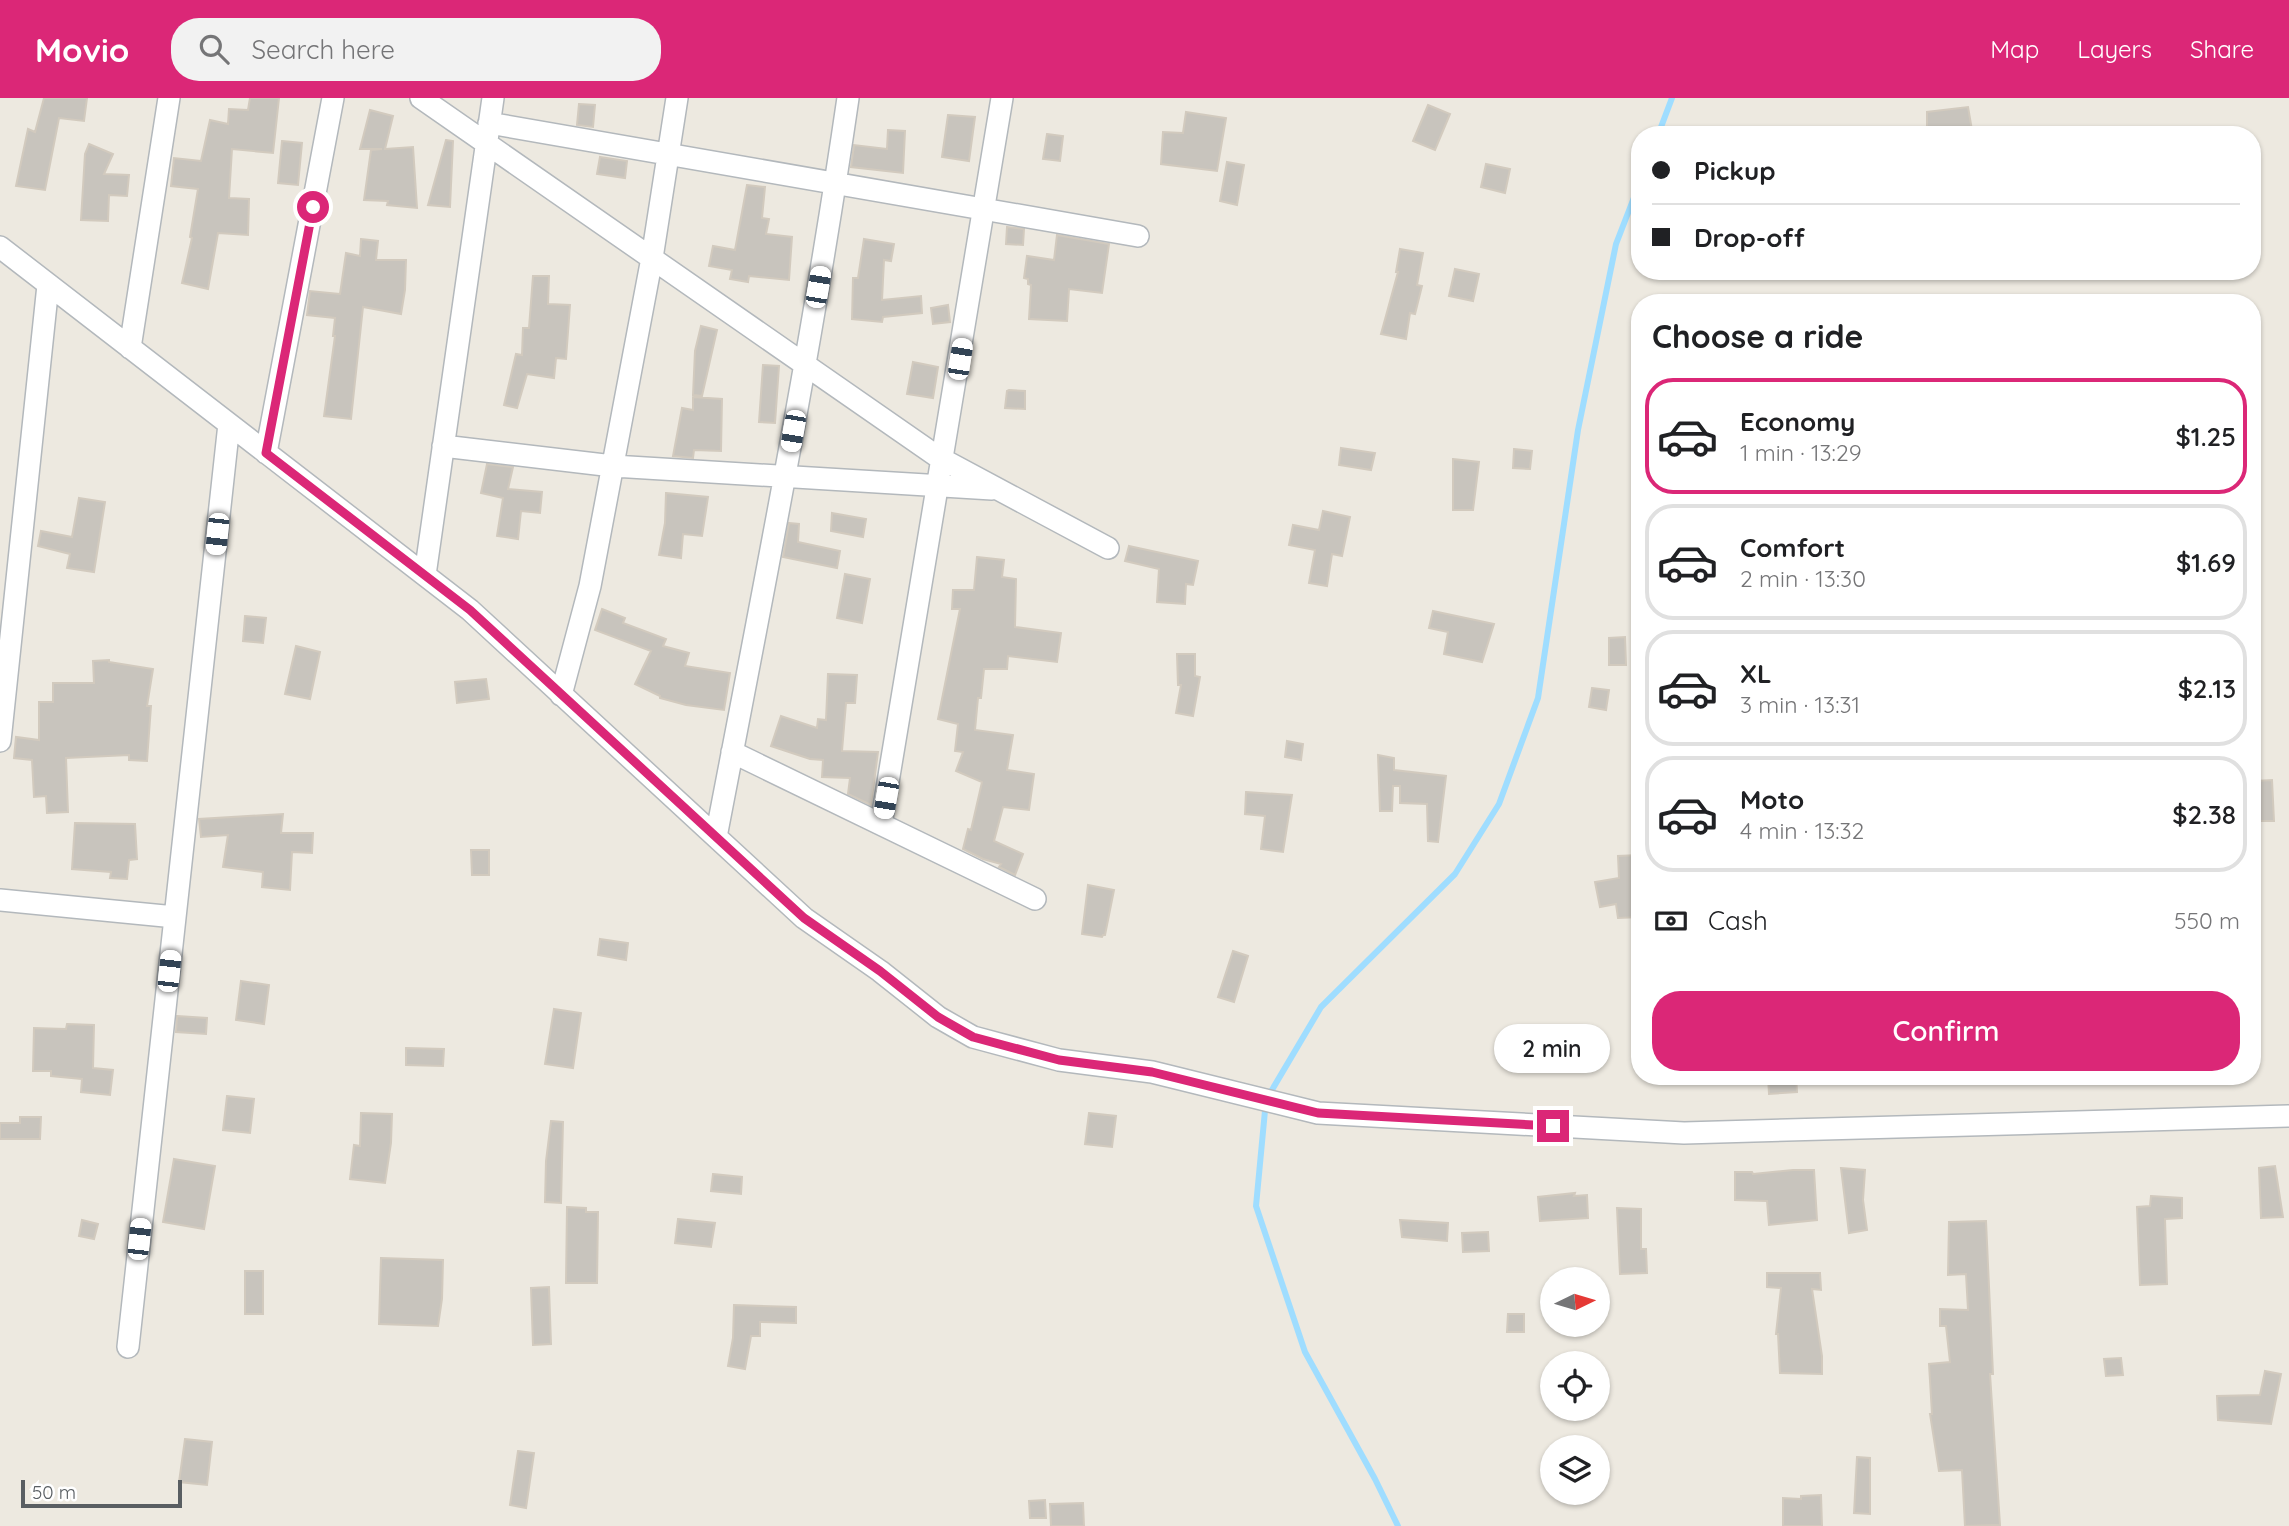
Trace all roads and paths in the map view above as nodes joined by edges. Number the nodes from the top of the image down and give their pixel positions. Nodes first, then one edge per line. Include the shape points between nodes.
1 (169, 98) edge
2 (333, 98) edge
3 (421, 98) edge
4 (493, 98) edge
5 (677, 98) edge
6 (849, 98) edge
7 (1002, 98) edge
8 (487, 134) junction
9 (668, 155) junction
10 (836, 184) junction
11 (984, 209) junction
12 (1138, 236) dead end
13 (0, 247) edge
14 (652, 258) junction
15 (48, 285) junction
16 (130, 348) junction
17 (804, 364) junction
18 (229, 424) junction
19 (443, 446) junction
20 (266, 453) junction
21 (943, 460) junction
22 (613, 466) junction
23 (785, 476) junction
24 (939, 486) junction
25 (1000, 489) junction
26 (1108, 548) dead end
27 (425, 575) junction
28 (561, 695) junction
29 (0, 740) edge
30 (732, 752) junction
31 (881, 824) junction
32 (716, 837) junction
33 (1035, 899) dead end
34 (0, 900) edge
35 (175, 917) junction
36 (2289, 1116) edge
37 (128, 1347) dead end

1 - 16 street
2 - 20 street
3 - 8 street
4 - 8 street
5 - 9 street
6 - 10 street
7 - 11 street
8 - 9 street
8 - 14 street
8 - 19 street
9 - 10 street
9 - 14 street
10 - 11 street
10 - 17 street
11 - 12 street
11 - 21 street
13 - 15 street
14 - 17 street
14 - 22 street
15 - 16 street
15 - 29 street
16 - 18 street
17 - 21 street
17 - 23 street
18 - 20 street
18 - 35 street
19 - 22 street
19 - 27 street
20 - 27 street
21 - 24 street
21 - 25 street
22 - 23 street
22 - 28 street via 590,586
23 - 24 street
23 - 30 street
24 - 25 street
24 - 31 street
25 - 26 street
27 - 28 street via 470,610
28 - 32 street
30 - 31 street
30 - 32 street
31 - 33 street
32 - 36 street via 804,918 938,1017 973,1037 1059,1060 1152,1072 1318,1113 1684,1133
34 - 35 street
35 - 37 street

